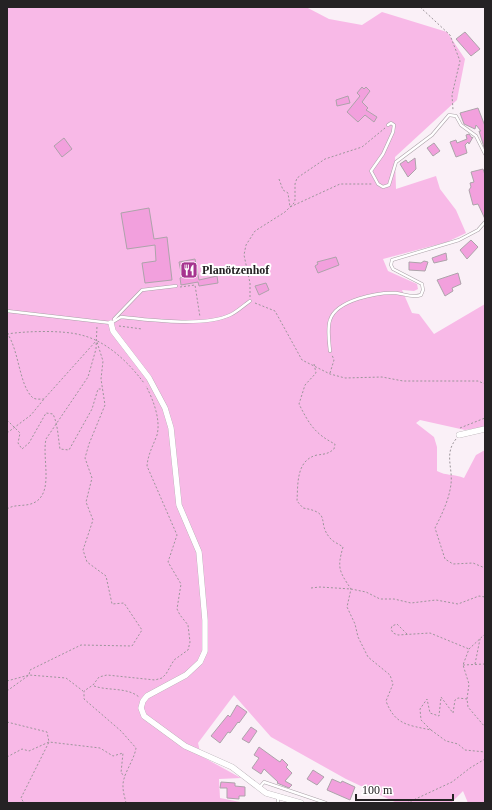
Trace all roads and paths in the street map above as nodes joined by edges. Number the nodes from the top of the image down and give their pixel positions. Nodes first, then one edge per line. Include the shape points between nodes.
1 (420, 7) edge
2 (453, 115) junction
3 (388, 125) joint
4 (485, 154) edge
5 (279, 179) dead end
6 (378, 184) junction
7 (290, 206) junction
8 (485, 222) edge
9 (176, 286) joint
10 (250, 301) junction
11 (7, 310) edge
12 (98, 321) junction
13 (200, 321) junction
14 (111, 323) junction
15 (142, 329) dead end
16 (7, 333) edge
17 (10, 337) junction
18 (7, 339) edge
19 (96, 341) junction
20 (330, 351) joint
21 (314, 364) junction
22 (330, 374) junction
23 (485, 384) edge
24 (103, 389) junction
25 (44, 399) junction
26 (485, 418) edge
27 (7, 420) edge
28 (57, 423) junction
29 (15, 427) junction
30 (485, 429) edge
31 (7, 433) edge
32 (459, 435) junction
33 (7, 509) edge
34 (485, 568) edge
35 (310, 588) dead end
36 (351, 589) junction
37 (485, 597) edge
38 (407, 634) junction
39 (485, 634) edge
40 (480, 638) junction
41 (469, 650) junction
42 (475, 664) junction
43 (485, 664) edge
44 (463, 665) junction
45 (29, 676) junction
46 (7, 681) edge
47 (94, 685) junction
48 (7, 691) edge
49 (84, 691) junction
50 (466, 699) junction
51 (143, 700) junction
52 (7, 722) edge
53 (485, 727) edge
54 (431, 730) junction
55 (49, 742) junction
56 (485, 752) edge
57 (7, 757) edge
58 (485, 759) edge
59 (126, 776) junction
60 (258, 788) junction
61 (278, 796) junction
62 (24, 803) edge
63 (126, 803) edge
64 (278, 803) edge
65 (301, 803) edge
66 (326, 803) edge
67 (407, 803) edge

1 - 2 path via 450,35 460,61 452,95
2 - 4 lane via 463,127 476,136
2 - 6 lane via 448,116 432,135 396,162 388,186
3 - 6 lane via 393,124 394,129 383,154 371,171
3 - 7 path via 362,147 325,159 297,178 294,184 295,200
5 - 7 path via 281,187 288,193
6 - 7 path via 340,184
7 - 10 path via 281,215 255,231 246,245 244,255 250,283
8 - 20 lane via 478,230 459,240 392,260 393,269 422,284 421,295 381,294 341,307 334,312 330,320
9 - 13 path via 195,285
9 - 14 lane via 142,290
10 - 13 lane via 230,315
10 - 21 path via 275,311 302,360
11 - 12 lane
12 - 14 lane
12 - 19 path
13 - 14 lane via 121,317
14 - 15 path
14 - 51 street via 113,331 149,378 165,408 171,428 179,505 198,552 204,618 205,651 200,662 186,675
16 - 17 path
16 - 19 path via 33,331 81,334
17 - 18 path
17 - 25 path via 24,381 32,396
19 - 24 path via 103,361
19 - 25 path
19 - 28 path via 93,365 88,377
19 - 47 path via 110,349 134,370 152,399 158,427 147,466 177,535 168,562 181,584 178,609 188,625 190,642 188,650 174,660 162,678 155,680 107,675 99,677
20 - 22 path via 334,360
21 - 22 path
21 - 36 path via 316,373 305,386 299,404 319,436 335,444 329,454 316,455 306,460 299,472 297,501 303,508 321,513 329,538 343,547 340,573
22 - 23 path via 345,378 382,376 403,381 478,381
24 - 28 path via 98,389 92,409 69,450 60,449
24 - 45 path via 105,405 88,444 85,458 92,478 86,502 93,520 83,550 87,562 106,576 112,604 124,603 142,630 132,646 81,645 30,670
25 - 29 path via 31,415
26 - 32 path via 459,428
27 - 29 path
28 - 29 path via 53,414 46,413 29,443 22,449 18,443 20,433
28 - 33 path via 46,439 44,449 47,480 45,491 37,501 28,505 13,505
29 - 31 path
30 - 32 street
32 - 34 path via 449,453 451,484 446,505 435,528 445,559 453,564 474,563
35 - 36 path
36 - 37 path via 366,592 380,599 411,602 436,600 458,604 479,596
36 - 54 path via 346,607 355,624 358,637 368,657 390,675 393,684 386,701 391,714 406,725
38 - 38 path via 393,633 392,626 397,624
38 - 41 path via 430,633
39 - 40 path
40 - 41 path
40 - 42 path
41 - 44 path
42 - 43 path
42 - 44 path
44 - 50 path via 469,684
45 - 46 path
45 - 48 path
45 - 49 path via 66,678
47 - 49 path
47 - 51 path via 103,689 133,693
49 - 59 path via 84,699 121,730 136,748
50 - 53 path via 472,714
50 - 54 path via 455,700 453,713 440,697 439,716 430,712 427,699 420,709 421,720
51 - 60 street via 141,708 144,716 185,746 232,767
52 - 55 path via 47,732
54 - 56 path via 465,750
55 - 57 path via 29,751 22,748
55 - 59 path via 100,748 113,756 123,753 121,773
55 - 62 path via 21,798
58 - 67 path via 452,782
59 - 63 path via 123,787
60 - 61 street
60 - 66 lane via 264,782
61 - 64 lane
61 - 65 street

